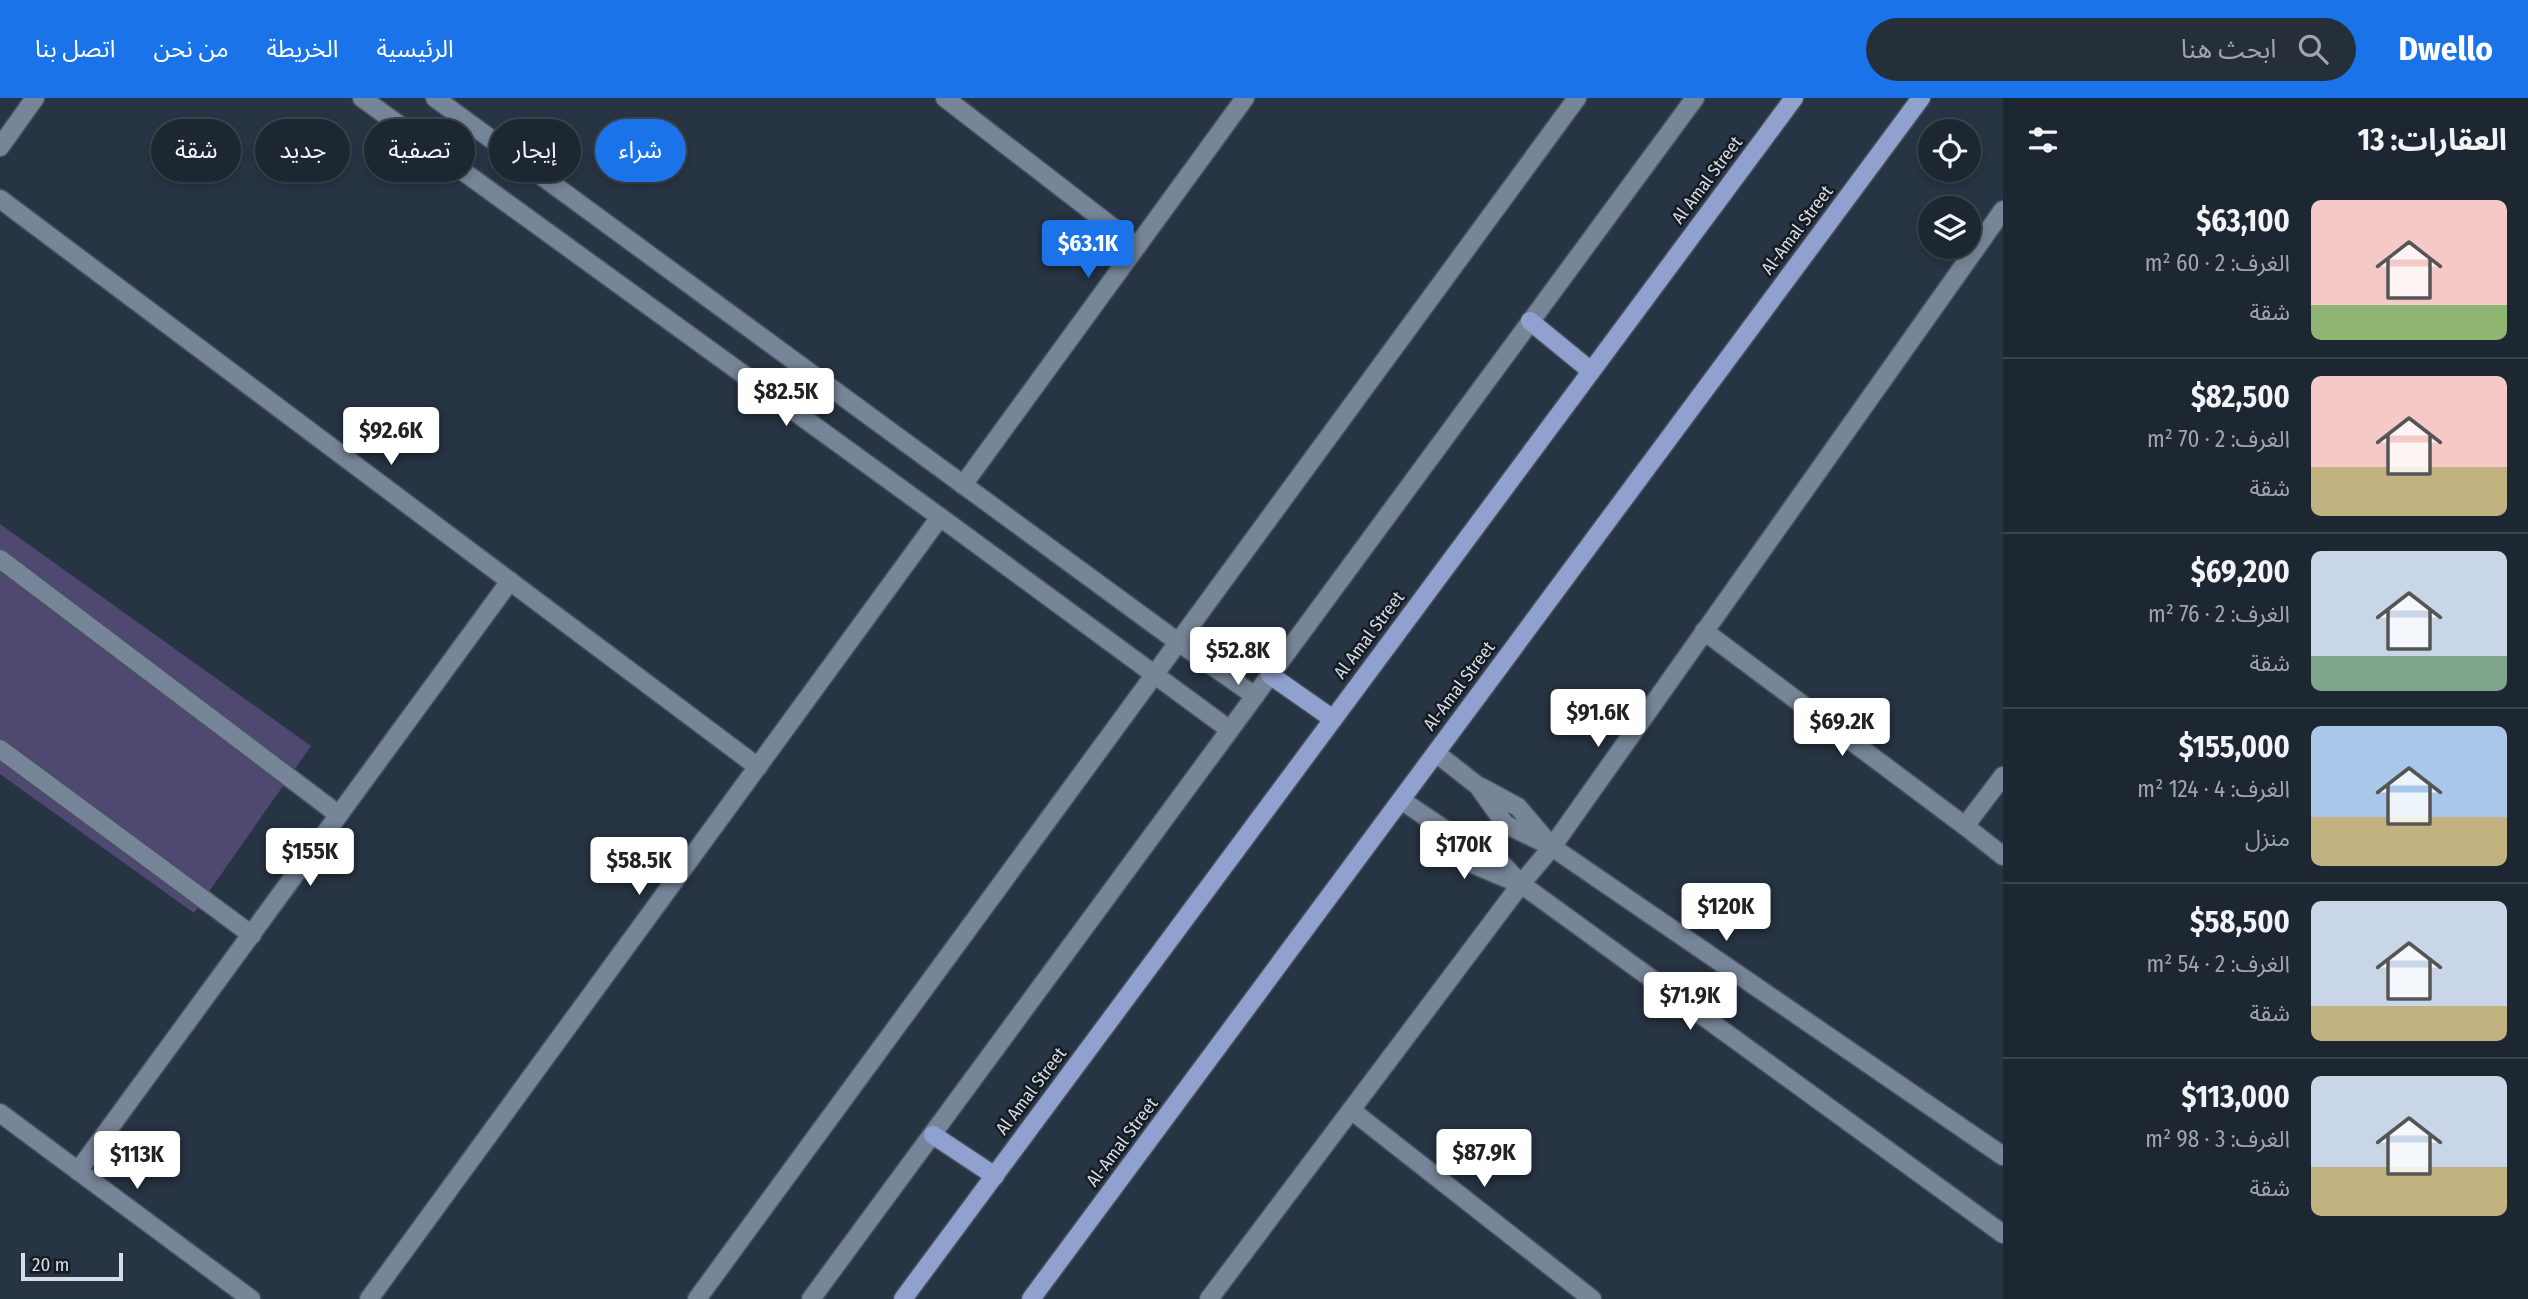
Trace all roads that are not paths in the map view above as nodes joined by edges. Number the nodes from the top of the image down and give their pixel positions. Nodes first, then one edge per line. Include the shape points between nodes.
1 (35, 98) edge
2 (362, 98) edge
3 (435, 98) edge
4 (945, 98) edge
5 (1245, 98) edge
6 (1577, 98) edge
7 (1695, 98) edge
8 (1794, 98) edge
9 (1921, 98) edge
10 (0, 147) edge
11 (0, 199) edge
12 (2003, 210) edge
13 (1137, 246) junction
14 (1530, 321) junction
15 (1591, 371) junction
16 (963, 485) junction
17 (940, 517) junction
18 (0, 559) edge
19 (510, 581) junction
20 (1704, 631) junction
21 (1178, 642) junction
22 (1155, 675) junction
23 (1270, 675) junction
24 (1255, 696) junction
25 (1333, 719) junction
26 (1230, 730) junction
27 (0, 749) edge
28 (1436, 753) junction
29 (758, 767) junction
30 (2003, 776) edge
31 (1401, 800) junction
32 (339, 816) junction
33 (1965, 826) junction
34 (1552, 847) junction
35 (2003, 856) edge
36 (1521, 884) junction
37 (252, 934) junction
38 (1351, 1110) junction
39 (0, 1113) edge
40 (933, 1135) junction
41 (2003, 1156) edge
42 (78, 1171) junction
43 (995, 1176) junction
44 (2003, 1234) edge
45 (251, 1299) edge
46 (369, 1299) edge
47 (697, 1299) edge
48 (811, 1299) edge
49 (903, 1299) edge
50 (1031, 1299) edge
51 (1209, 1299) edge
52 (1592, 1299) edge

1 - 10 street
2 - 17 street
3 - 16 street
4 - 13 street
5 - 13 street
6 - 21 street
7 - 14 street
8 - 15 main road, Al Amal Street
9 - 28 main road, Al-Amal Street
11 - 19 street
12 - 20 street
13 - 16 street
14 - 15 main road
14 - 23 street
15 - 25 main road, Al Amal Street
16 - 21 street
17 - 22 street
17 - 29 street
18 - 32 street
19 - 29 street
19 - 32 street
20 - 33 street
20 - 34 street
21 - 22 street
21 - 24 street
22 - 26 street
22 - 47 street
23 - 24 street
23 - 25 main road
24 - 26 street
25 - 43 main road, Al Amal Street
26 - 40 street
27 - 37 street
28 - 31 main road, Al-Amal Street
28 - 34 street via 1478,786 1505,824
29 - 46 street
30 - 33 street
31 - 36 street via 1444,829 1488,849
31 - 50 main road, Al-Amal Street
32 - 37 street
33 - 35 street
34 - 36 street
34 - 41 street
36 - 38 street
36 - 44 street
37 - 42 street
38 - 51 street
38 - 52 street
39 - 42 street
40 - 43 main road
40 - 48 street
42 - 45 street
43 - 49 main road, Al Amal Street

